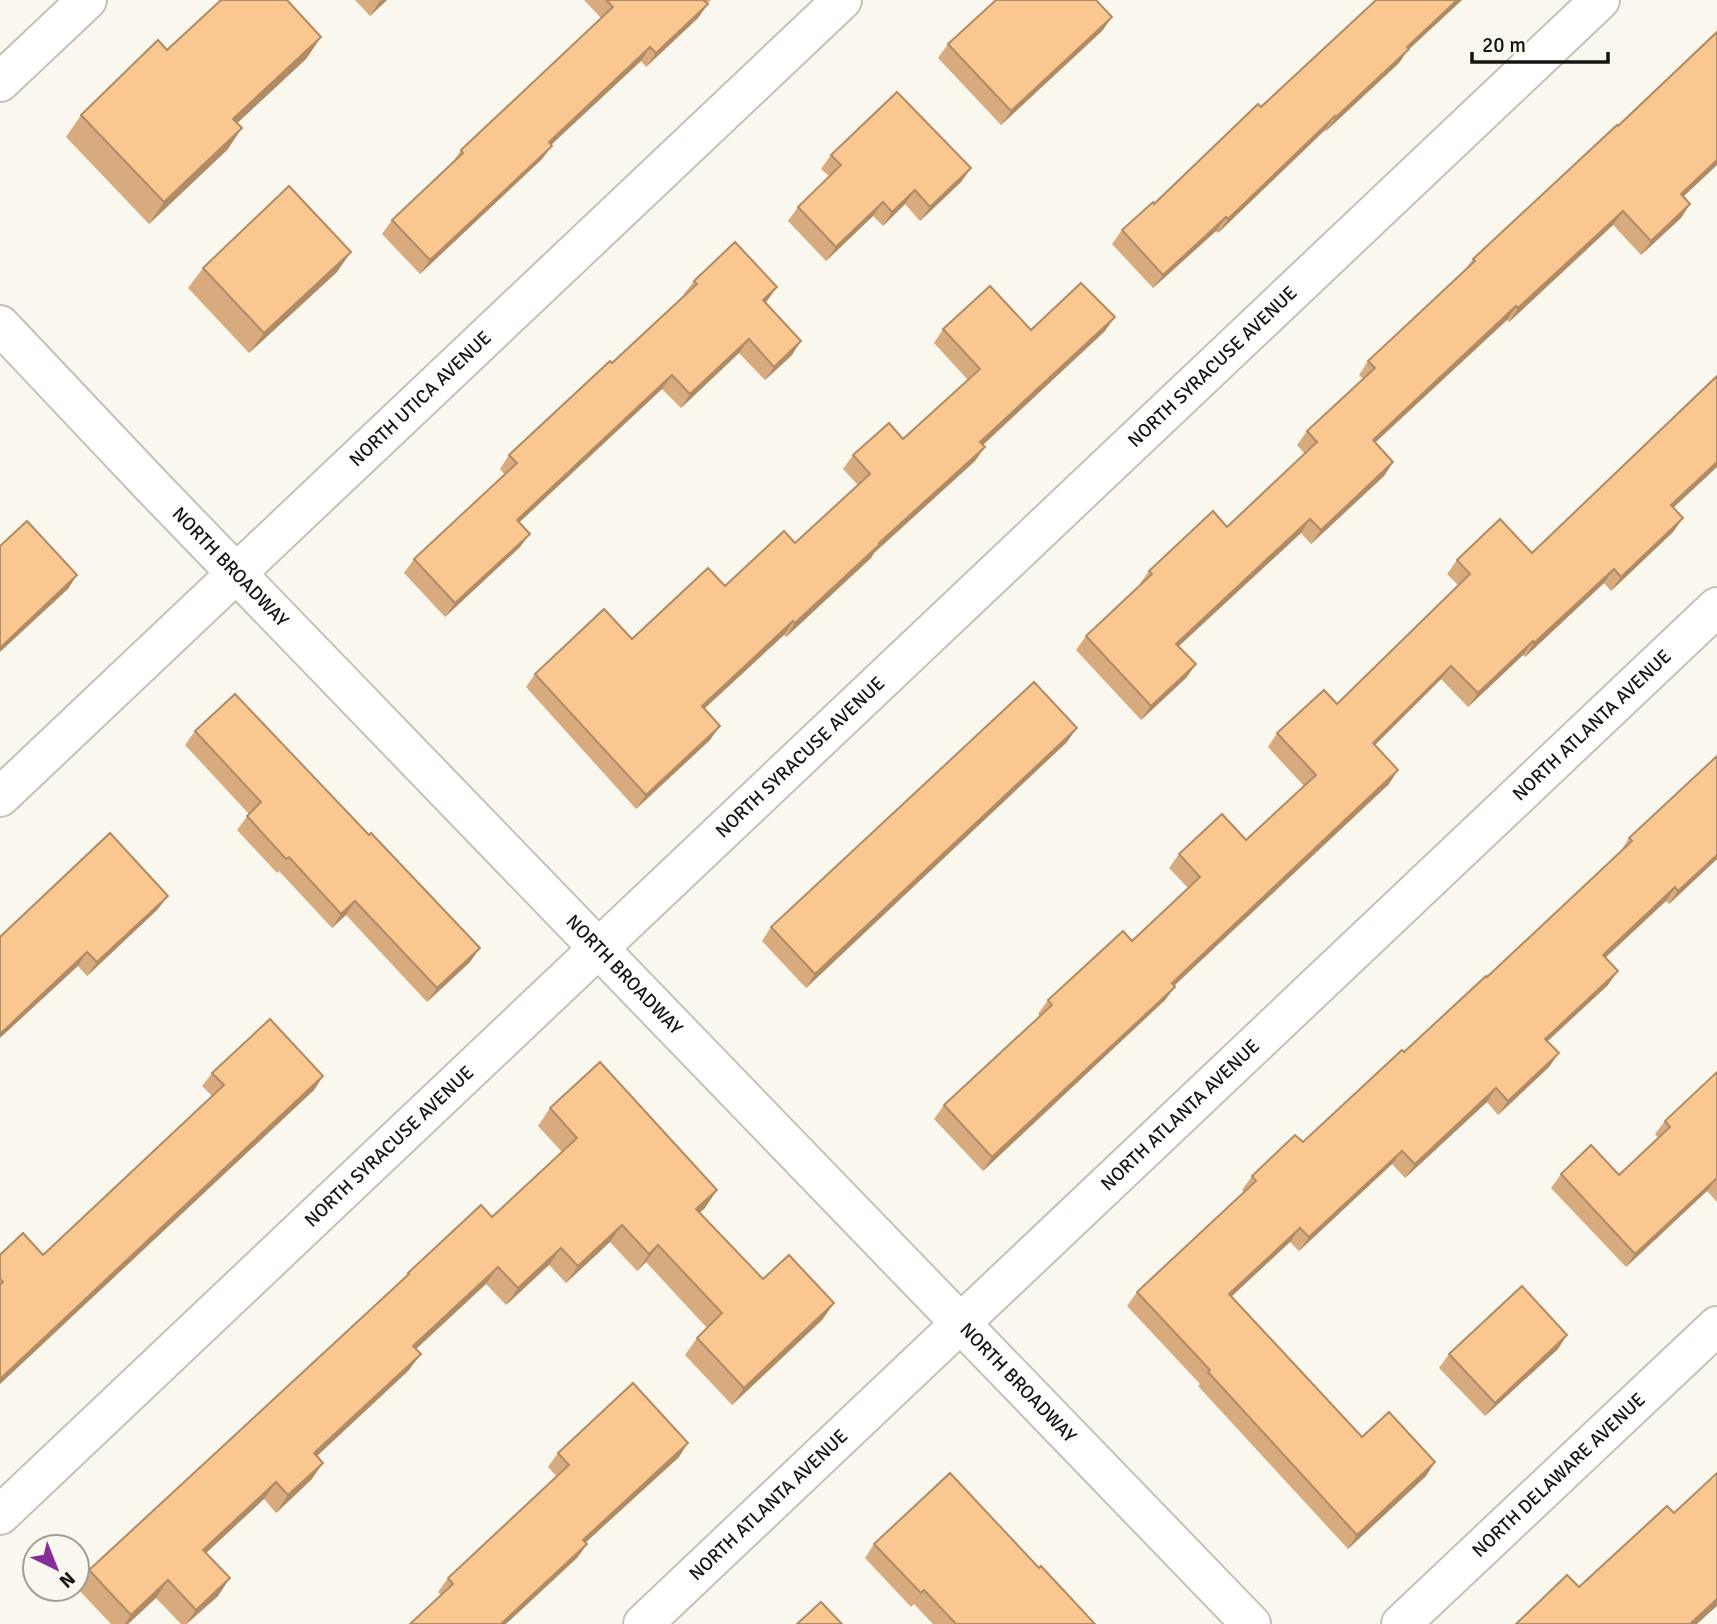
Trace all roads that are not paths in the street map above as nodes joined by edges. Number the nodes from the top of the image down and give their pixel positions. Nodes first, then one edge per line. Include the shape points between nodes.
1 (87, 0) edge
2 (842, 0) edge
3 (1600, 0) edge
4 (0, 82) edge
5 (0, 325) edge
6 (237, 573) junction
7 (1717, 607) edge
8 (0, 797) edge
9 (599, 948) junction
10 (961, 1323) junction
11 (1717, 1326) edge
12 (0, 1515) edge
13 (643, 1624) edge
14 (1251, 1624) edge
15 (1402, 1624) edge

1 - 4 street
2 - 6 street, NORTH UTICA AVENUE
3 - 9 street, NORTH SYRACUSE AVENUE
5 - 6 street, NORTH BROADWAY
6 - 8 street, NORTH UTICA AVENUE
6 - 9 street, NORTH BROADWAY
7 - 10 street, NORTH ATLANTA AVENUE
9 - 10 street, NORTH BROADWAY
9 - 12 street, NORTH SYRACUSE AVENUE
10 - 13 street, NORTH ATLANTA AVENUE
10 - 14 street, NORTH BROADWAY
11 - 15 street, NORTH DELAWARE AVENUE

